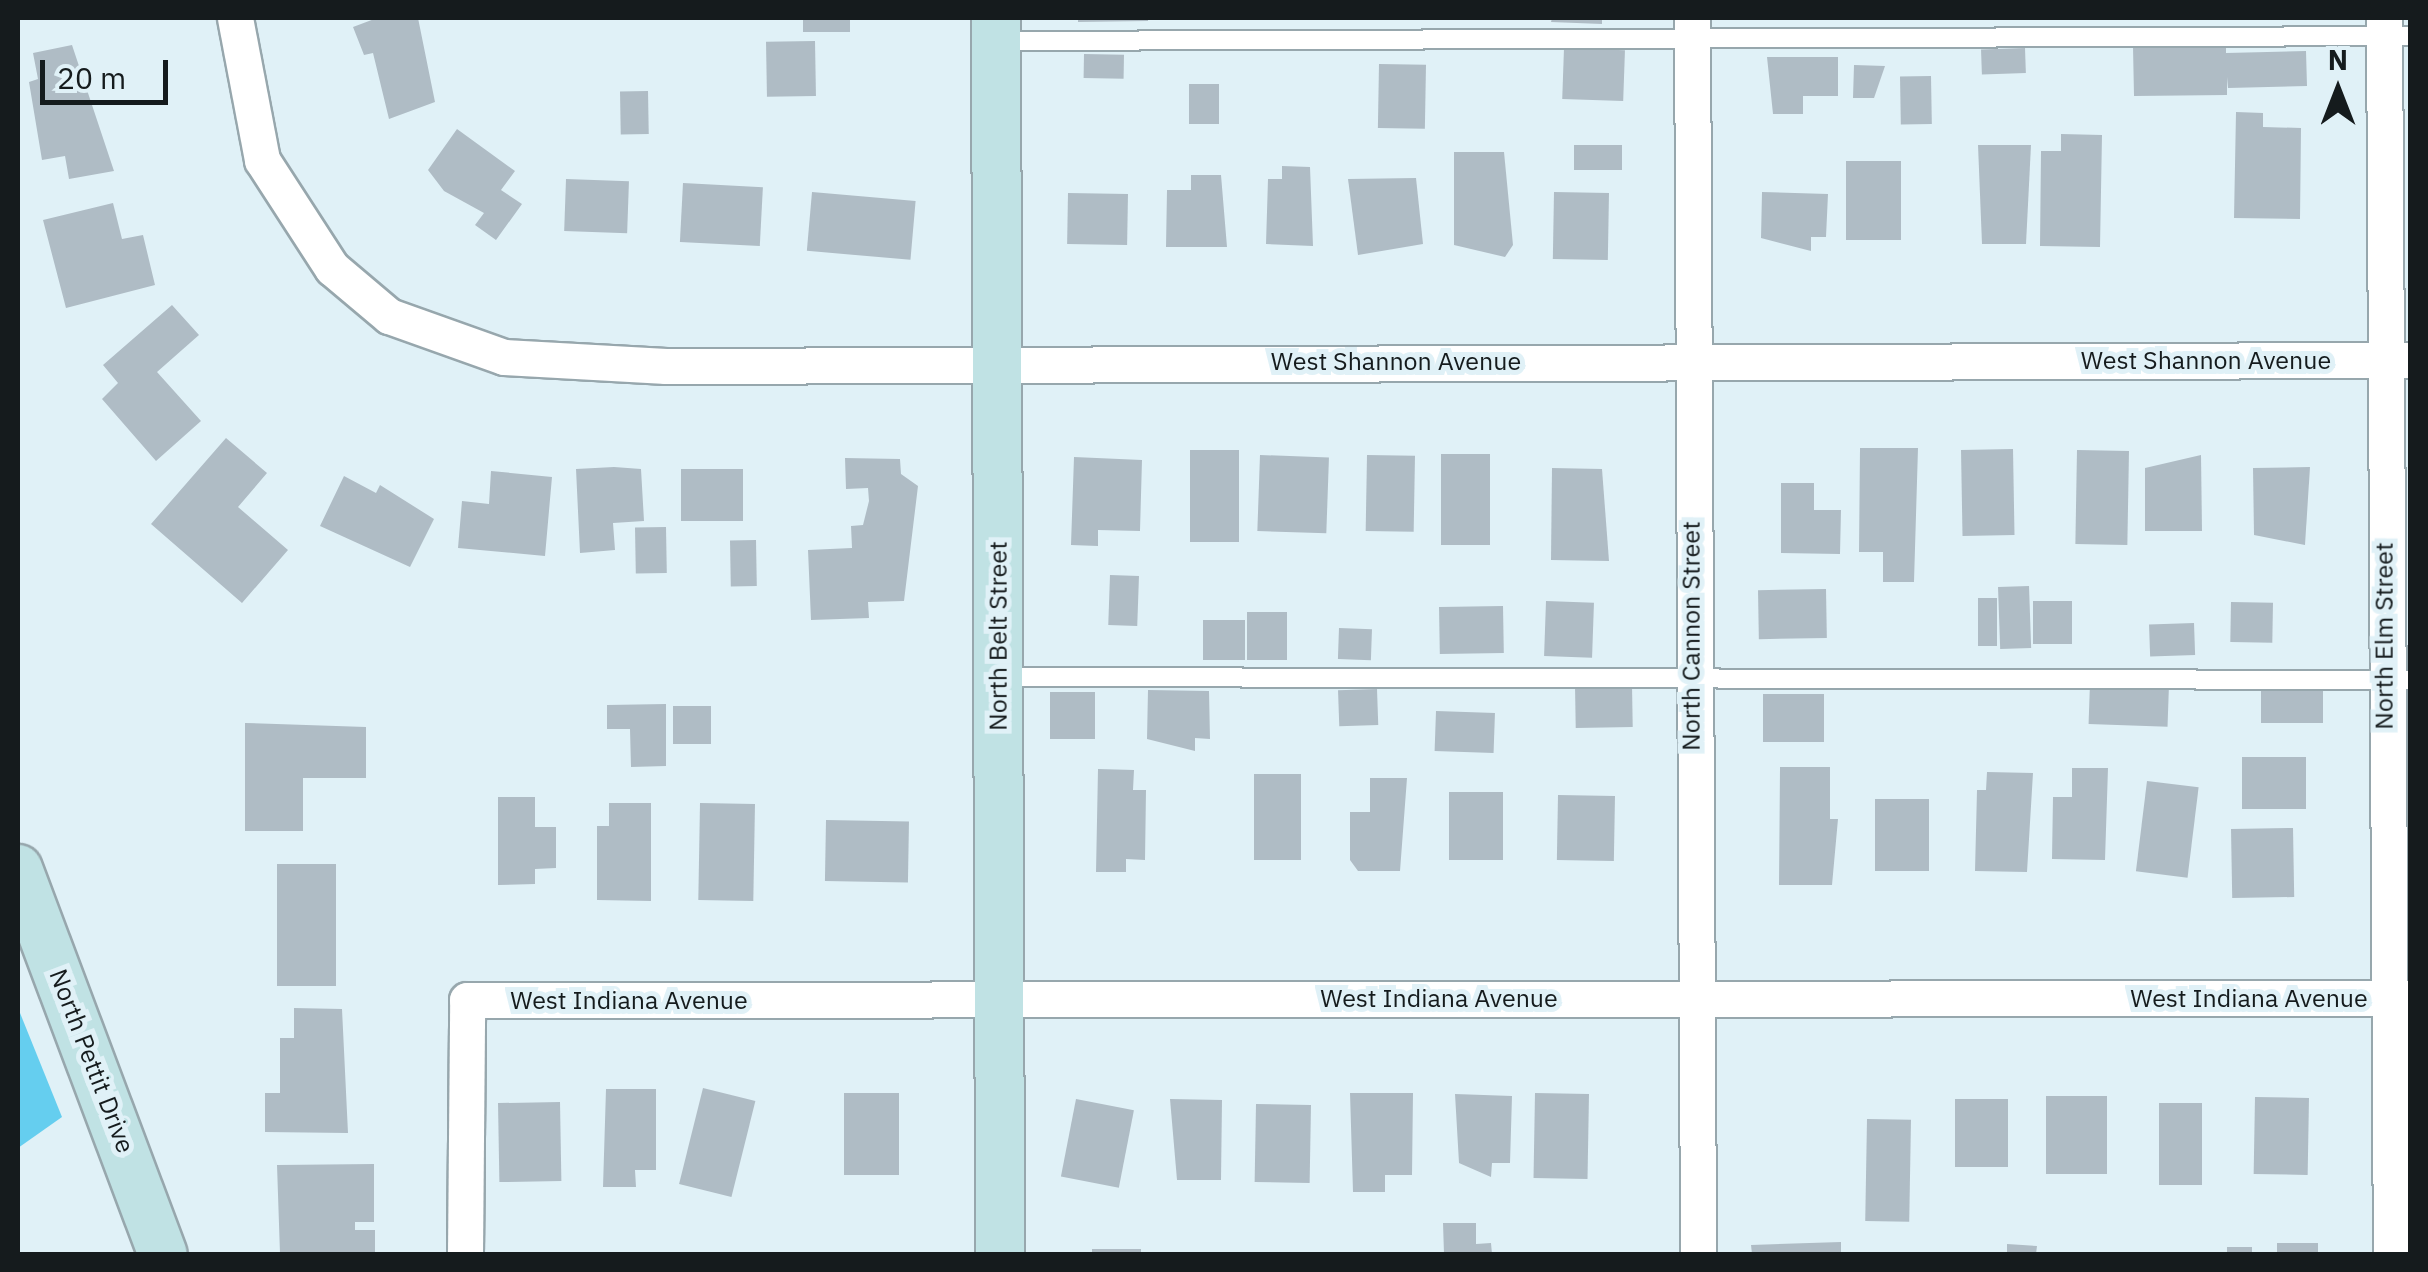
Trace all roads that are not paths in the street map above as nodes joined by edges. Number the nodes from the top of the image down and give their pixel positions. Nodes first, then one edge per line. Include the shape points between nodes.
1 (234, 18) edge
2 (996, 29) edge
3 (1692, 30) edge
4 (2393, 30) edge
5 (2397, 360) edge
6 (1689, 361) junction
7 (998, 362) junction
8 (1692, 674) junction
9 (998, 678) junction
10 (2398, 680) edge
11 (18, 868) edge
12 (1694, 997) junction
13 (2399, 998) edge
14 (998, 999) junction
15 (163, 1254) edge
16 (465, 1254) edge
17 (1000, 1254) edge
18 (1698, 1254) edge
19 (2391, 1254) edge

1 - 7 street, West Shannon Avenue via 262,160 332,268 389,316 449,343 580,365
2 - 3 lane
2 - 7 street, North Belt Street
3 - 4 lane
3 - 6 street, North Cannon Street
4 - 5 street, North Elm Street
5 - 6 street, West Shannon Avenue
5 - 10 street, North Elm Street
6 - 7 street, West Shannon Avenue
6 - 8 street, North Cannon Street
7 - 9 street, North Belt Street
8 - 9 lane
8 - 10 lane
8 - 12 street, North Cannon Street
9 - 14 street, North Belt Street
10 - 13 street, North Elm Street
11 - 15 street, North Pettit Drive
12 - 13 street, West Indiana Avenue
12 - 14 street, West Indiana Avenue
12 - 18 street, North Cannon Street
13 - 19 street, North Elm Street
14 - 16 street, West Indiana Avenue via 467,1000
14 - 17 street, North Belt Street

